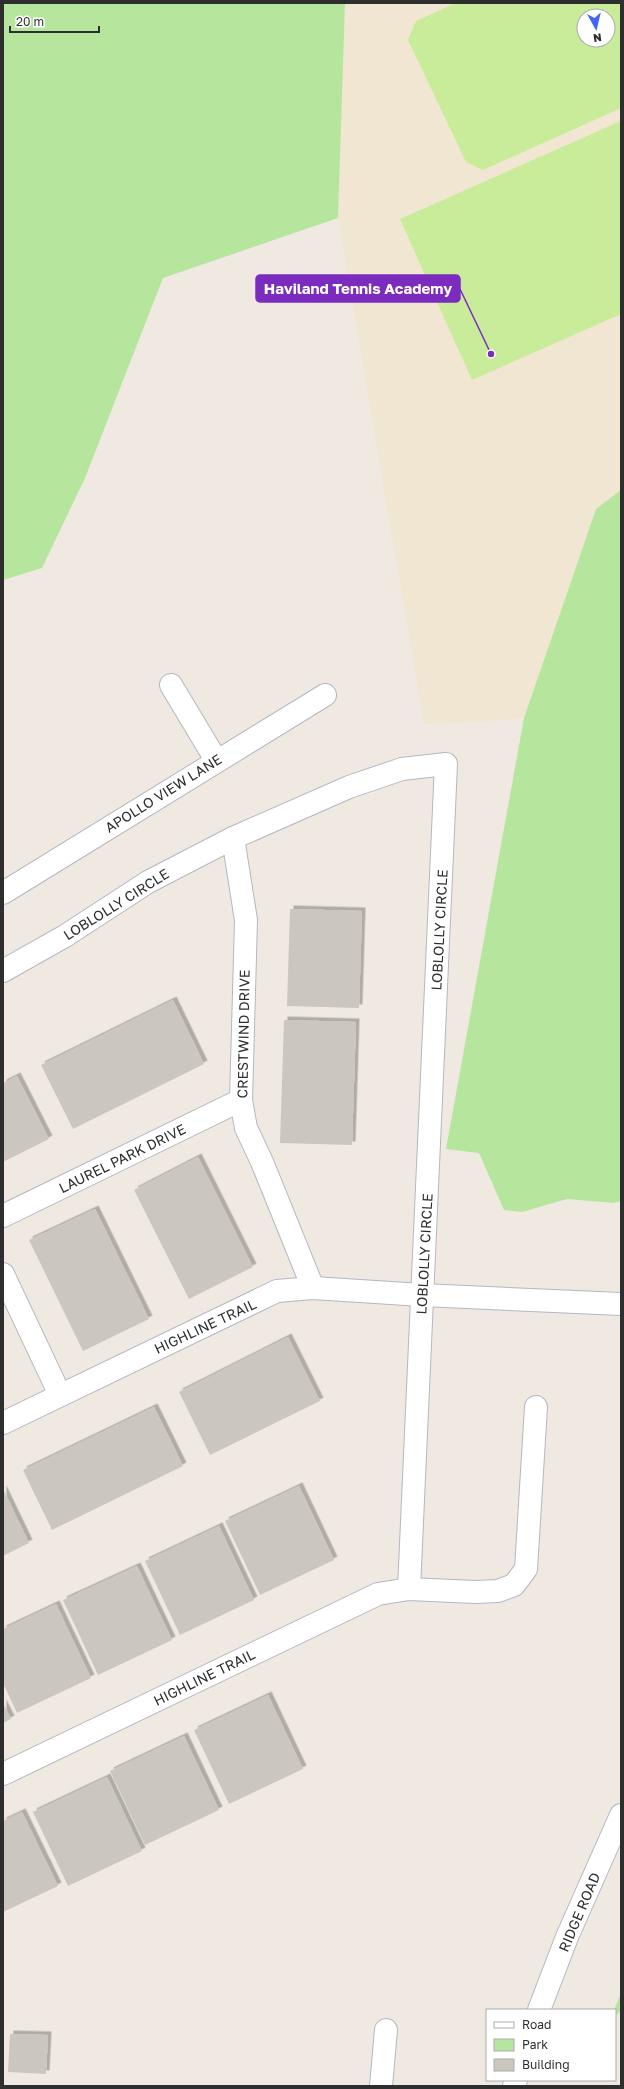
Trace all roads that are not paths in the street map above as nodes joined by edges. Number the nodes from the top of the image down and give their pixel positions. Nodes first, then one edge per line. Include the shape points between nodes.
1 (171, 686) dead end
2 (324, 695) dead end
3 (216, 760) junction
4 (233, 838) junction
5 (3, 893) edge
6 (3, 971) edge
7 (241, 1100) junction
8 (3, 1216) edge
9 (3, 1274) edge
10 (313, 1288) junction
11 (422, 1296) junction
12 (621, 1304) edge
13 (60, 1395) junction
14 (536, 1407) dead end
15 (3, 1422) edge
16 (409, 1589) junction
17 (3, 1774) edge
18 (621, 1815) edge
19 (539, 2009) edge
20 (386, 2030) dead end
21 (381, 2086) edge

1 - 3 street
2 - 3 street, APOLLO VIEW LANE
3 - 5 street, APOLLO VIEW LANE
4 - 6 street, LOBLOLLY CIRCLE via 148,882 65,936
4 - 7 street, CRESTWIND DRIVE via 246,920
4 - 11 street, LOBLOLLY CIRCLE via 349,787 402,769 446,764
7 - 8 street, LAUREL PARK DRIVE
7 - 10 street, CRESTWIND DRIVE via 246,1128
9 - 13 street
10 - 11 street, HIGHLINE TRAIL
10 - 13 street, HIGHLINE TRAIL via 277,1291
11 - 12 street, HIGHLINE TRAIL
11 - 16 street, LOBLOLLY CIRCLE
13 - 15 street, HIGHLINE TRAIL
14 - 16 street, HIGHLINE TRAIL via 526,1569 514,1585 498,1591
16 - 17 street, HIGHLINE TRAIL via 378,1594
18 - 19 street, RIDGE ROAD via 567,1937
20 - 21 street

